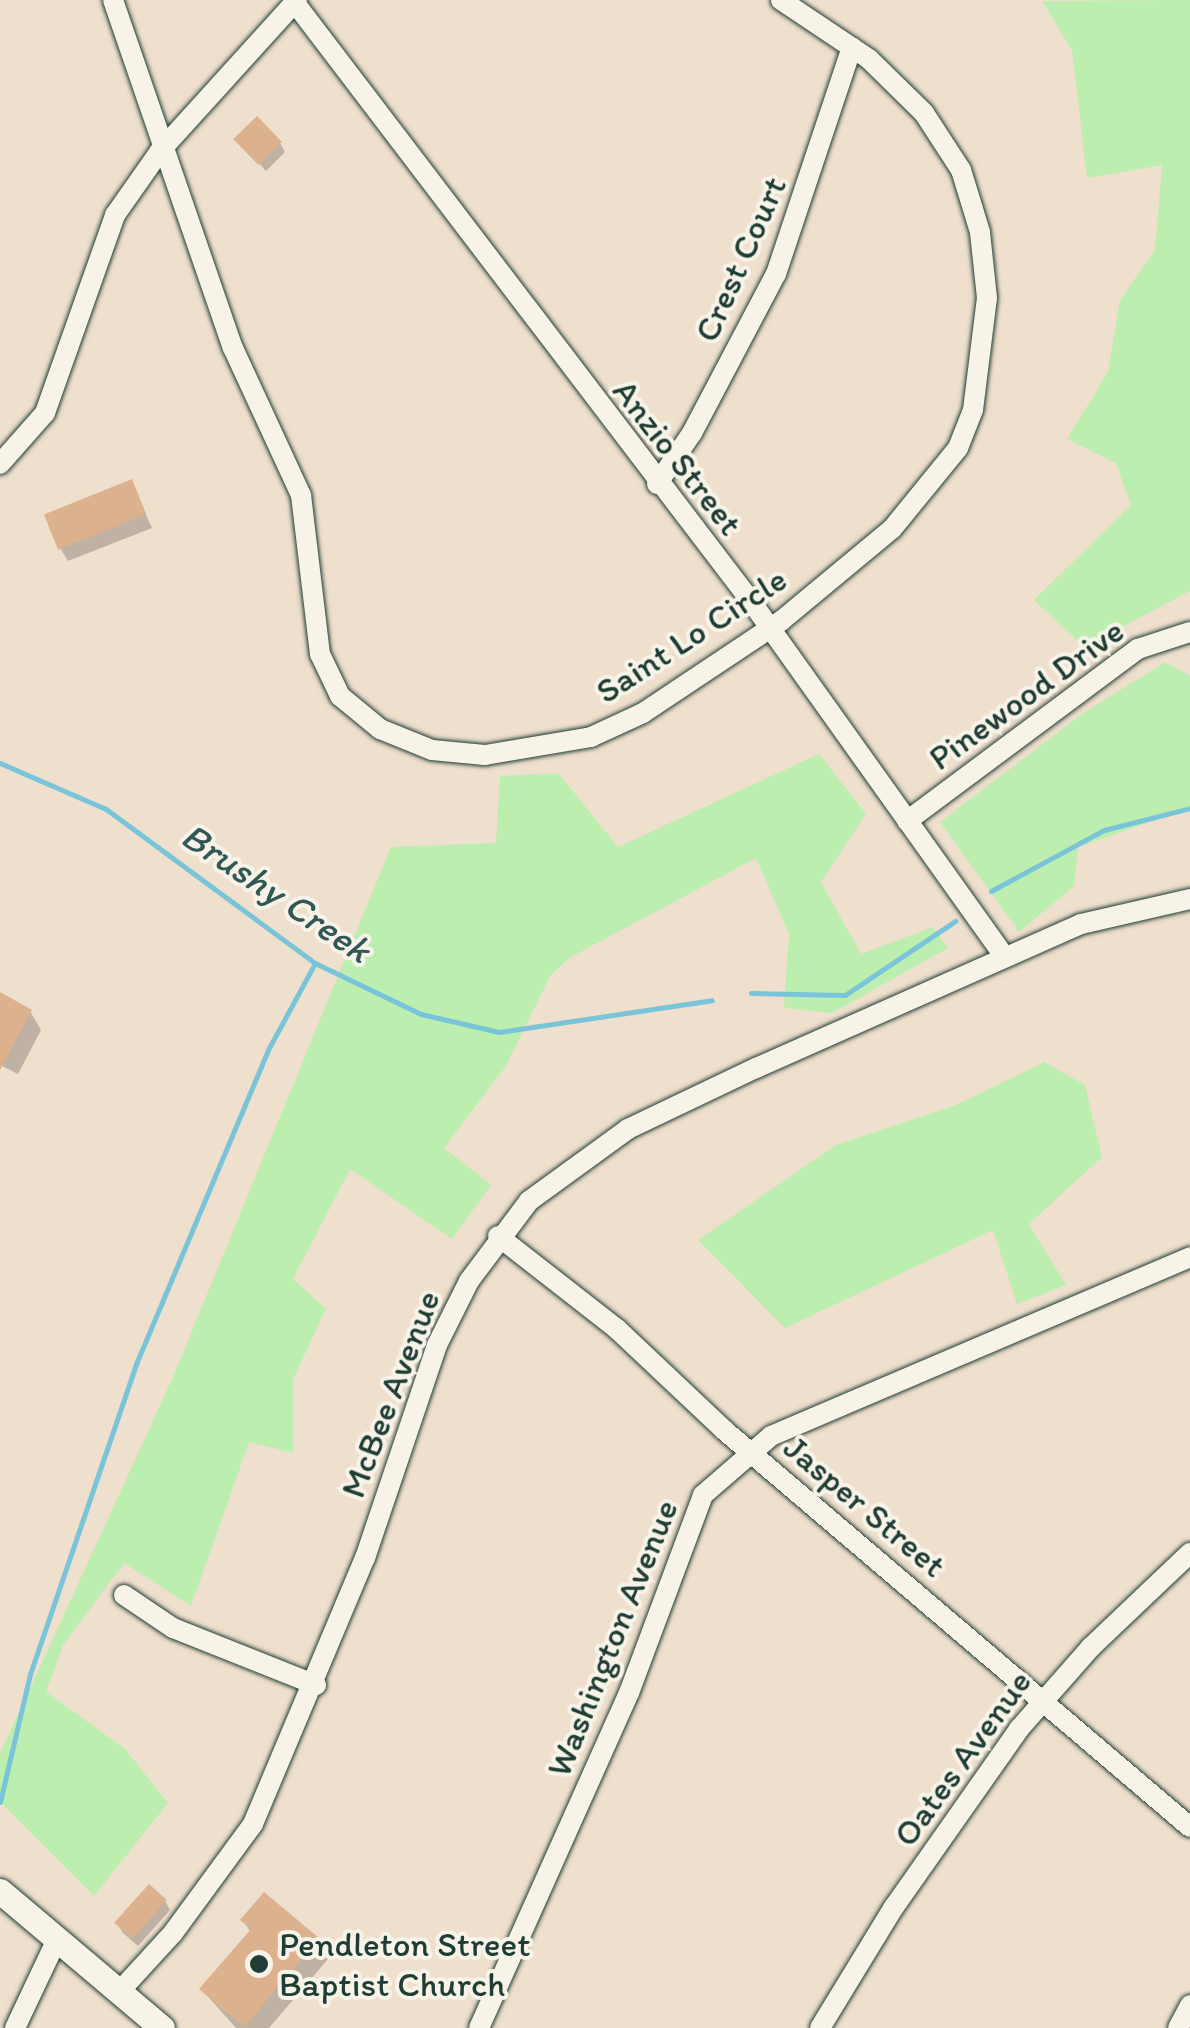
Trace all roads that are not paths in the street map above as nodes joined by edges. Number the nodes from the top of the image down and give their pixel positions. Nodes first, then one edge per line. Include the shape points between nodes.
1 (113, 0) edge
2 (781, 0) edge
3 (296, 1) edge
4 (852, 47) junction
5 (160, 151) junction
6 (0, 464) edge
7 (657, 484) junction
8 (769, 628) junction
9 (1190, 632) edge
10 (907, 821) junction
11 (1190, 899) edge
12 (1003, 955) junction
13 (498, 1236) junction
14 (1190, 1256) edge
15 (750, 1452) junction
16 (1190, 1553) edge
17 (124, 1595) dead end
18 (316, 1685) junction
19 (1044, 1698) junction
20 (1190, 1828) edge
21 (0, 1891) edge
22 (57, 1939) junction
23 (119, 1992) junction
24 (1190, 2005) edge
25 (15, 2028) edge
26 (162, 2028) edge
27 (479, 2028) edge
28 (820, 2028) edge
29 (1178, 2028) edge

1 - 5 street, Saint Lo Circle
2 - 4 street, Saint Lo Circle
3 - 5 street
3 - 7 street, Anzio Street
4 - 7 street, Crest Court via 776,274
4 - 8 street, Saint Lo Circle via 924,113 961,170 980,232 984,359 958,448 929,488 892,529
5 - 6 street via 115,215 45,413
5 - 8 street, Saint Lo Circle via 233,348 302,495 320,654 340,696 380,729 432,750 485,756 592,737 643,713
7 - 8 street, Anzio Street
8 - 10 street, Anzio Street
9 - 10 street, Pinewood Drive via 1138,649
10 - 12 street, Anzio Street
11 - 12 street, McBee Avenue via 1081,924
12 - 13 street, McBee Avenue via 628,1129 529,1201
13 - 15 street, Jasper Street via 617,1329
13 - 18 street, McBee Avenue via 437,1345
14 - 15 street, Washington Avenue via 771,1436
15 - 19 street, Jasper Street
15 - 27 street, Washington Avenue via 703,1496 629,1693
16 - 19 street, Oates Avenue
17 - 18 street via 173,1628
18 - 23 street, McBee Avenue via 253,1824 173,1933
19 - 20 street, Jasper Street
19 - 28 street, Oates Avenue via 894,1907
21 - 22 main road
22 - 23 main road
22 - 25 street
23 - 26 main road
24 - 29 street

